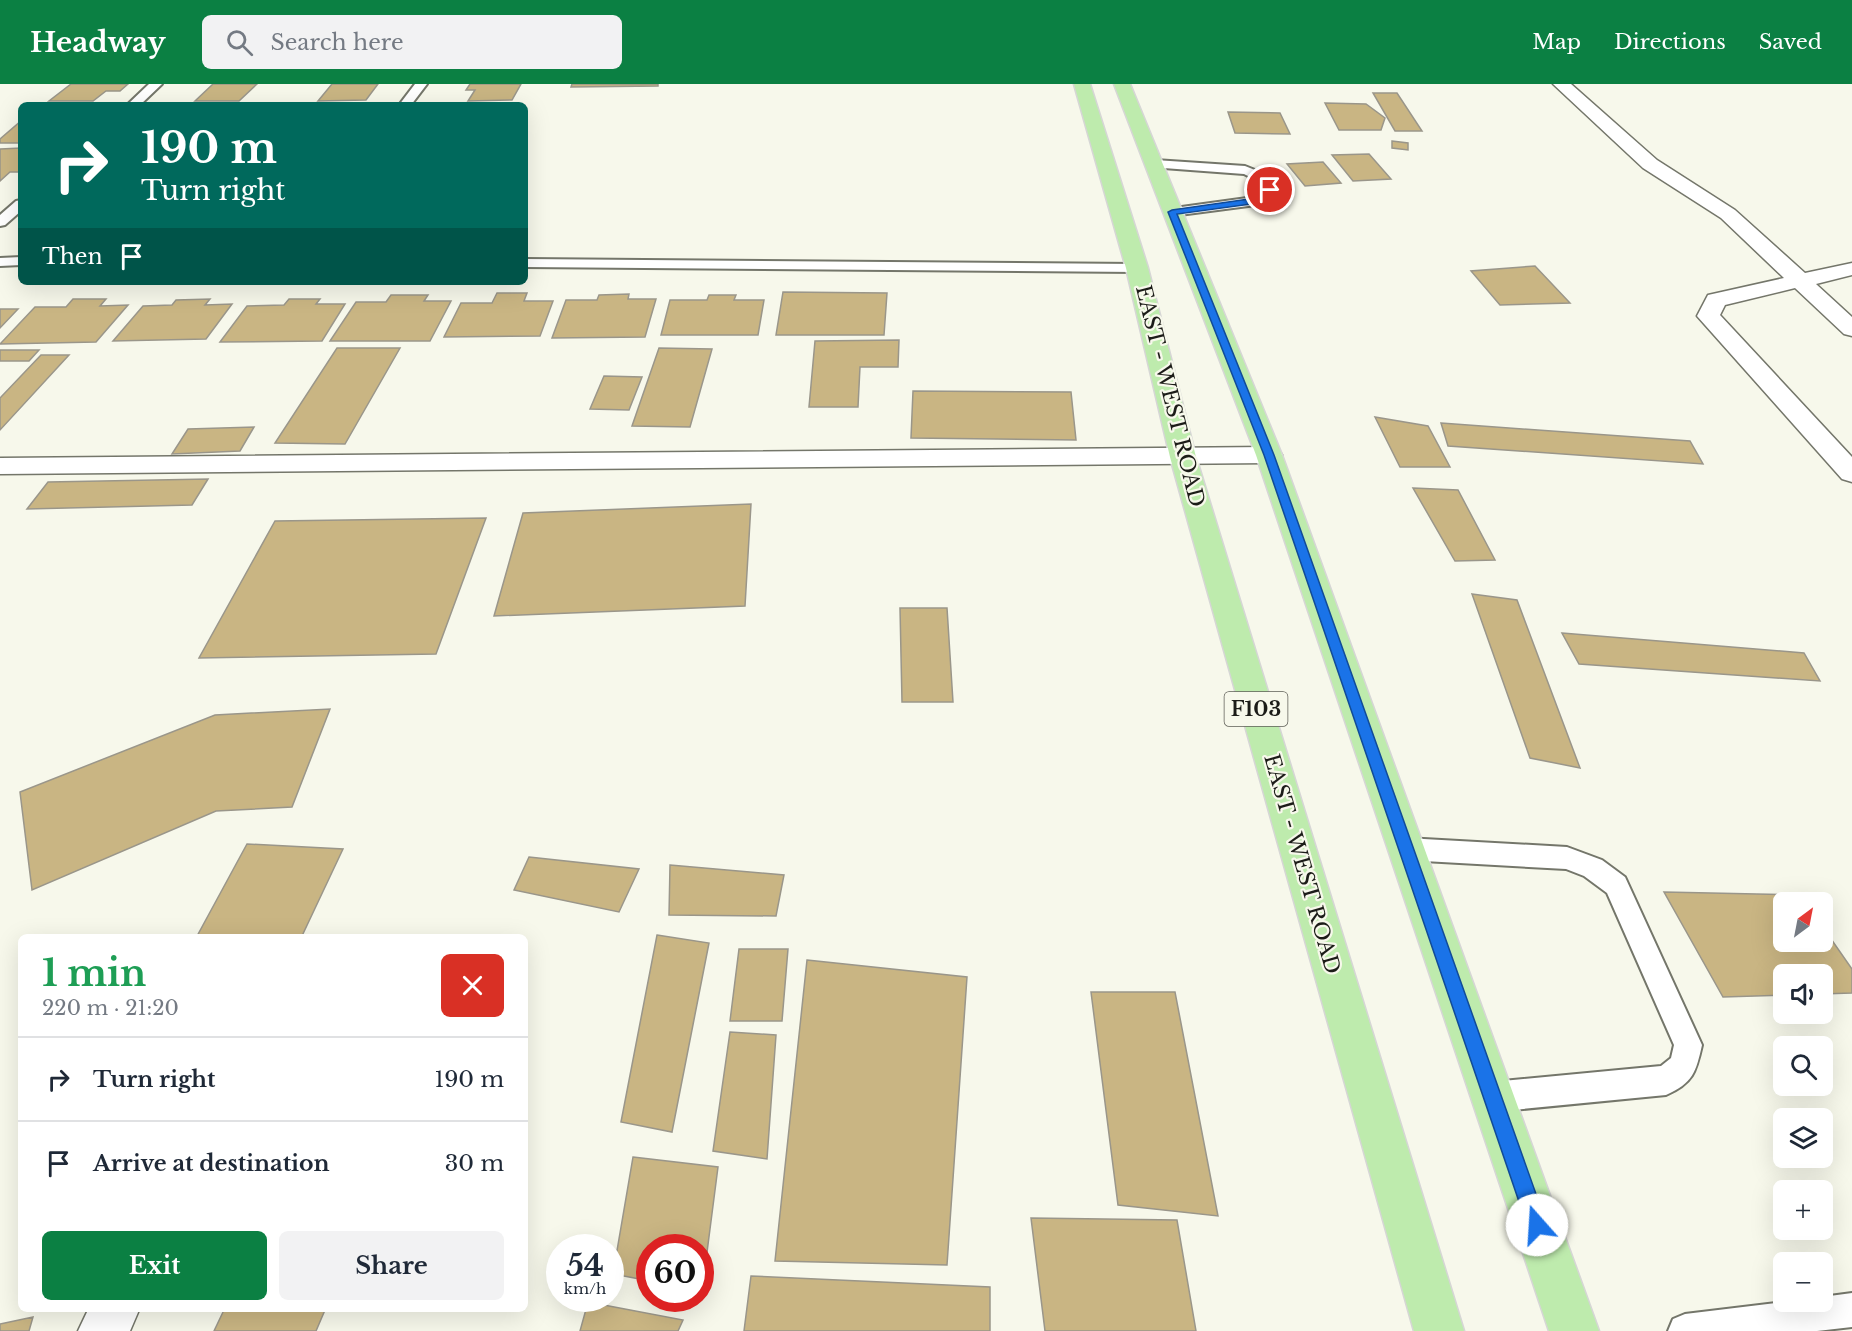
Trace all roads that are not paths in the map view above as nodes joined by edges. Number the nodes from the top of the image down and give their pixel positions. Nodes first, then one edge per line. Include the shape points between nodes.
1 (156, 84) edge
2 (421, 84) edge
3 (1082, 84) edge
4 (1122, 84) edge
5 (1561, 84) edge
6 (136, 102) edge
7 (407, 102) edge
8 (1155, 164) junction
9 (18, 207) edge
10 (1172, 212) junction
11 (0, 222) edge
12 (18, 261) edge
13 (0, 262) edge
14 (528, 263) edge
15 (1137, 268) junction
16 (1852, 269) edge
17 (1798, 279) junction
18 (1852, 330) edge
19 (1269, 455) junction
20 (1183, 457) junction
21 (0, 466) edge
22 (1852, 472) edge
23 (1406, 849) junction
24 (1492, 1097) junction
25 (1852, 1310) edge
26 (114, 1312) edge
27 (1749, 1327) edge
28 (103, 1331) edge
29 (1439, 1331) edge
30 (1574, 1331) edge
31 (1685, 1331) edge

1 - 6 lane
2 - 7 lane
3 - 15 main road, EAST - WEST ROAD / F103
4 - 8 main road
5 - 17 street via 1650,164 1728,214
8 - 10 main road
8 - 10 lane via 1245,170 1266,181 1270,190 1251,202
9 - 11 lane
10 - 19 main road
12 - 13 lane
14 - 15 lane
15 - 20 main road, EAST - WEST ROAD / F103
16 - 17 street
17 - 18 street
17 - 22 street via 1716,300 1708,316
19 - 20 street
19 - 23 main road
20 - 21 street
20 - 29 main road, EAST - WEST ROAD / F103
23 - 24 main road
23 - 24 lane via 1567,858 1593,868 1616,885 1688,1045 1683,1067 1666,1080
24 - 30 main road
25 - 27 lane
26 - 28 street
27 - 31 lane

